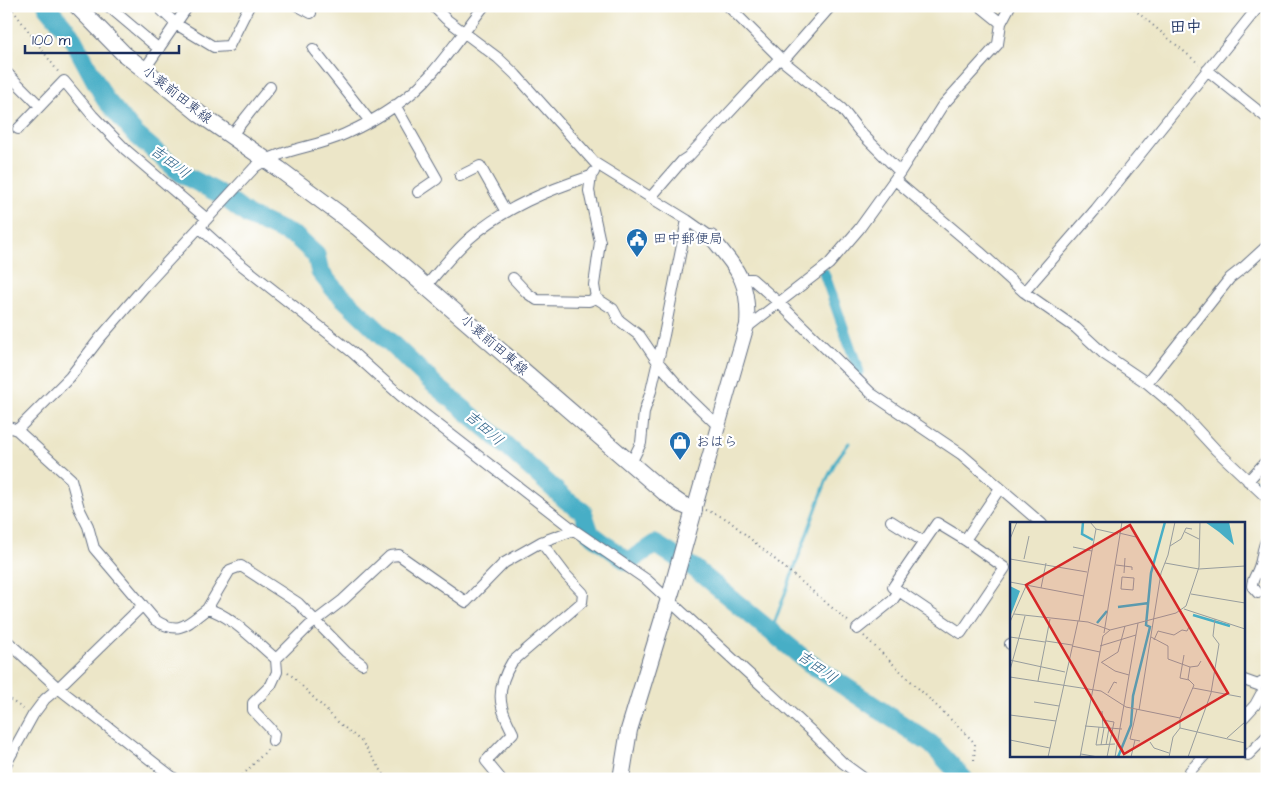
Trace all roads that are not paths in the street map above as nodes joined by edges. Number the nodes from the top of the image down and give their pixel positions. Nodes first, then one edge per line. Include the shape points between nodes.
1 (77, 6) edge
2 (108, 6) edge
3 (157, 6) edge
4 (188, 6) edge
5 (248, 6) edge
6 (298, 6) edge
7 (433, 6) edge
8 (484, 6) edge
9 (728, 6) edge
10 (831, 6) edge
11 (980, 6) edge
12 (1010, 6) edge
13 (1259, 6) edge
14 (311, 14) dead end
15 (1001, 23) junction
16 (176, 24) junction
17 (464, 33) junction
18 (159, 48) junction
19 (313, 49) dead end
20 (781, 60) junction
21 (144, 70) junction
22 (1207, 70) junction
23 (6, 72) edge
24 (270, 87) dead end
25 (395, 105) junction
26 (40, 106) junction
27 (1267, 118) edge
28 (369, 120) junction
29 (18, 129) dead end
30 (231, 136) junction
31 (265, 160) junction
32 (599, 165) junction
33 (460, 176) dead end
34 (591, 176) junction
35 (897, 176) junction
36 (418, 192) dead end
37 (651, 197) junction
38 (506, 212) junction
39 (209, 218) junction
40 (687, 220) junction
41 (200, 228) junction
42 (711, 237) joint
43 (1267, 246) edge
44 (513, 278) dead end
45 (742, 279) junction
46 (426, 286) junction
47 (1024, 292) junction
48 (596, 298) junction
49 (778, 302) junction
50 (746, 328) junction
51 (657, 361) junction
52 (1147, 383) junction
53 (6, 426) edge
54 (718, 426) junction
55 (17, 430) junction
56 (1267, 460) edge
57 (631, 463) junction
58 (1248, 481) junction
59 (1000, 488) junction
60 (1267, 498) edge
61 (694, 507) junction
62 (891, 522) dead end
63 (1040, 522) edge
64 (574, 530) junction
65 (1267, 539) edge
66 (965, 540) junction
67 (542, 542) junction
68 (924, 542) junction
69 (899, 591) junction
70 (1258, 593) dead end
71 (670, 595) junction
72 (142, 605) junction
73 (207, 609) junction
74 (317, 621) junction
75 (857, 630) road end
76 (6, 640) edge
77 (276, 659) junction
78 (362, 664) dead end
79 (1246, 681) edge
80 (58, 688) junction
81 (1263, 690) edge
82 (1246, 715) edge
83 (1267, 736) edge
84 (273, 741) road end
85 (1248, 755) dead end
86 (1202, 758) edge
87 (6, 764) edge
88 (1187, 778) edge
89 (175, 779) edge
90 (502, 779) edge
91 (620, 779) edge
92 (865, 779) edge

1 - 21 main road, 小蓑前田東線
2 - 18 street
3 - 16 street
4 - 16 street
5 - 16 street via 229,46 214,47
6 - 14 street
7 - 17 street
8 - 17 street
9 - 20 street
10 - 20 street
11 - 15 street
12 - 15 street
13 - 22 street
15 - 35 street via 998,44 942,106
16 - 18 street
17 - 25 street via 431,74
17 - 32 street via 516,75
18 - 21 street
19 - 28 street
20 - 35 street via 842,109
20 - 37 street
21 - 30 main road, 小蓑前田東線
22 - 27 street
22 - 47 street via 1096,209
23 - 26 street
24 - 30 street
25 - 28 street
25 - 36 street via 437,179
26 - 29 street
26 - 39 street via 64,81 126,150
28 - 31 street via 343,135
30 - 31 main road, 小蓑前田東線
31 - 39 street via 242,180
31 - 46 main road, 小蓑前田東線 via 357,227
32 - 34 street
32 - 37 street
33 - 38 street via 480,166
34 - 38 street
34 - 48 street via 588,190 600,242 594,285
35 - 47 street
35 - 49 street via 829,264
37 - 40 street
38 - 46 street via 469,239
39 - 41 street
40 - 42 street
40 - 51 street
41 - 55 street via 145,286 70,377
41 - 64 street via 401,396
42 - 45 street
43 - 52 street via 1230,278
44 - 48 street via 538,300 588,301
45 - 49 street via 752,279
45 - 50 street via 747,296
46 - 57 main road, 小蓑前田東線
47 - 52 street
48 - 51 street via 640,336
49 - 50 street
49 - 59 street via 872,394 961,454
50 - 54 street
51 - 54 street
51 - 57 street via 644,412 641,443
52 - 58 street via 1179,410
53 - 55 street
54 - 61 street
55 - 72 street via 71,479 94,548
56 - 58 street
57 - 61 main road, 小蓑前田東線 via 681,504
58 - 60 street
59 - 63 street
59 - 66 street
61 - 71 main road
62 - 68 street
64 - 67 street
64 - 71 street
65 - 70 street via 1252,581
66 - 68 street via 937,523
66 - 69 street via 1005,568 961,633
67 - 74 street via 504,563 466,602 399,555 390,556
67 - 90 street via 583,593 582,602 512,662 506,672 501,706 512,733 486,761
68 - 69 street via 893,587
69 - 75 street via 892,601
71 - 91 main road via 629,730
71 - 92 street via 843,763
72 - 73 street via 168,628 186,625
72 - 80 street
73 - 74 street via 230,570 240,566 298,603
73 - 77 street via 241,628
74 - 77 street
74 - 78 street
76 - 80 street
77 - 84 street via 278,672 271,685 253,703 253,710 274,734
79 - 81 street
80 - 87 street via 33,716
80 - 89 street
81 - 82 street
83 - 85 street
86 - 88 street

